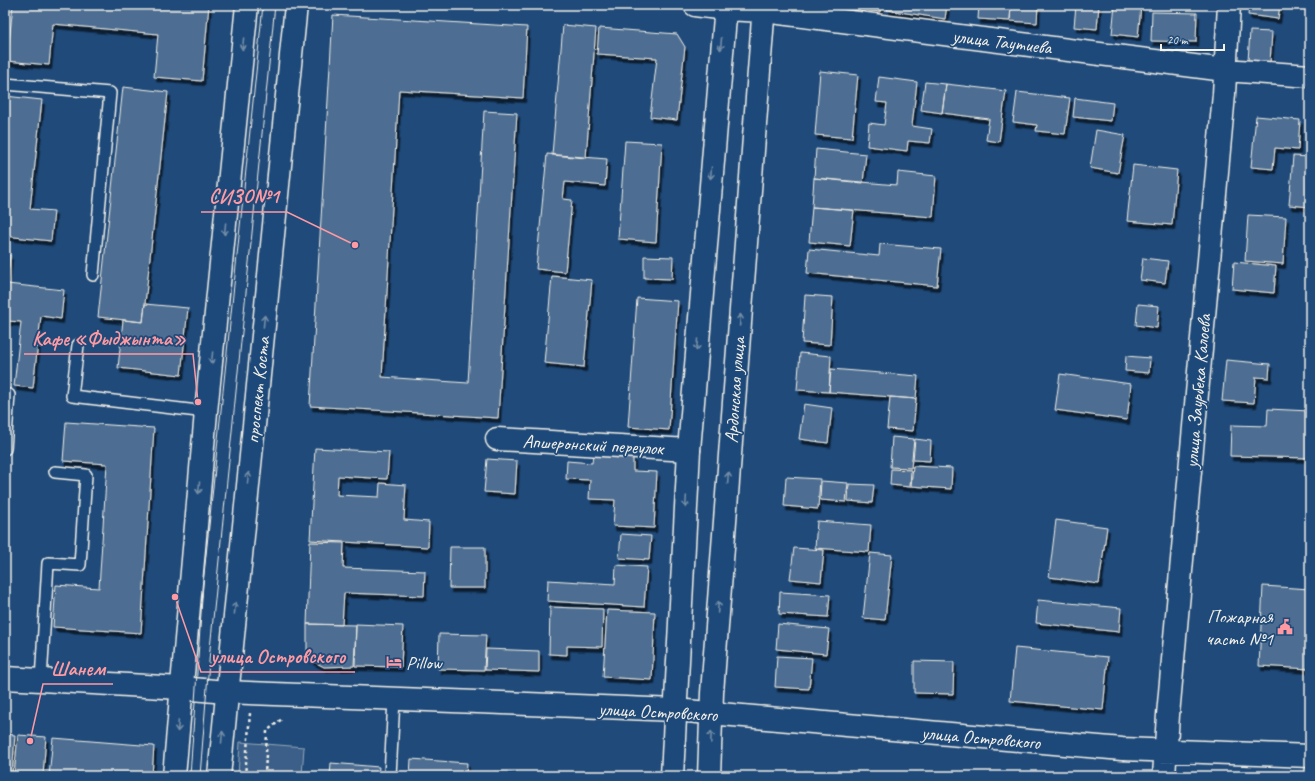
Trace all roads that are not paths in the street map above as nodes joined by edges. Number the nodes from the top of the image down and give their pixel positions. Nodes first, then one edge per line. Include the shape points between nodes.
1 (247, 5) edge
2 (296, 5) edge
3 (695, 5) edge
4 (1229, 5) edge
5 (725, 7) edge
6 (764, 8) edge
7 (1225, 70) junction
8 (1310, 76) edge
9 (5, 84) edge
10 (93, 275) dead end
11 (78, 345) dead end
12 (9, 395) dead end
13 (206, 412) junction
14 (497, 439) dead end
15 (5, 448) edge
16 (689, 450) junction
17 (55, 472) dead end
18 (5, 678) edge
19 (41, 680) junction
20 (181, 688) junction
21 (226, 692) junction
22 (394, 699) junction
23 (675, 710) junction
24 (711, 713) junction
25 (1165, 751) junction
26 (1310, 756) edge
27 (174, 776) edge
28 (219, 776) edge
29 (390, 776) edge
30 (672, 776) edge
31 (709, 776) edge
32 (1164, 776) edge

1 -> 13 main road
21 -> 2 main road, проспект Коста
3 - 5 main road, улица Таутиева
4 - 7 main road, улица Заурбека Калоева
5 - 6 main road, улица Таутиева
5 -> 16 main road, Ардонская улица
6 - 7 main road, улица Таутиева
24 -> 6 main road, Ардонская улица
7 - 8 main road, улица Таутиева
7 - 25 main road, улица Заурбека Калоева
9 - 10 lane via 110,93
11 - 13 lane via 72,396
12 - 15 lane
13 -> 20 main road
14 - 16 main road, Апшеронский переулок
16 -> 23 main road, Ардонская улица
17 - 19 lane via 86,475 80,565 48,563
18 - 19 main road, улица Островского
19 - 20 main road, улица Островского
20 - 21 main road, улица Островского
20 -> 27 main road
21 - 22 main road, улица Островского
28 -> 21 main road, проспект Коста
22 - 23 main road, улица Островского
22 - 29 lane
23 - 24 main road, улица Островского
23 - 30 main road, Ардонская улица
24 - 25 main road, улица Островского
31 -> 24 main road, Ардонская улица
25 - 26 main road, улица Островского
25 - 32 main road, улица Заурбека Калоева

